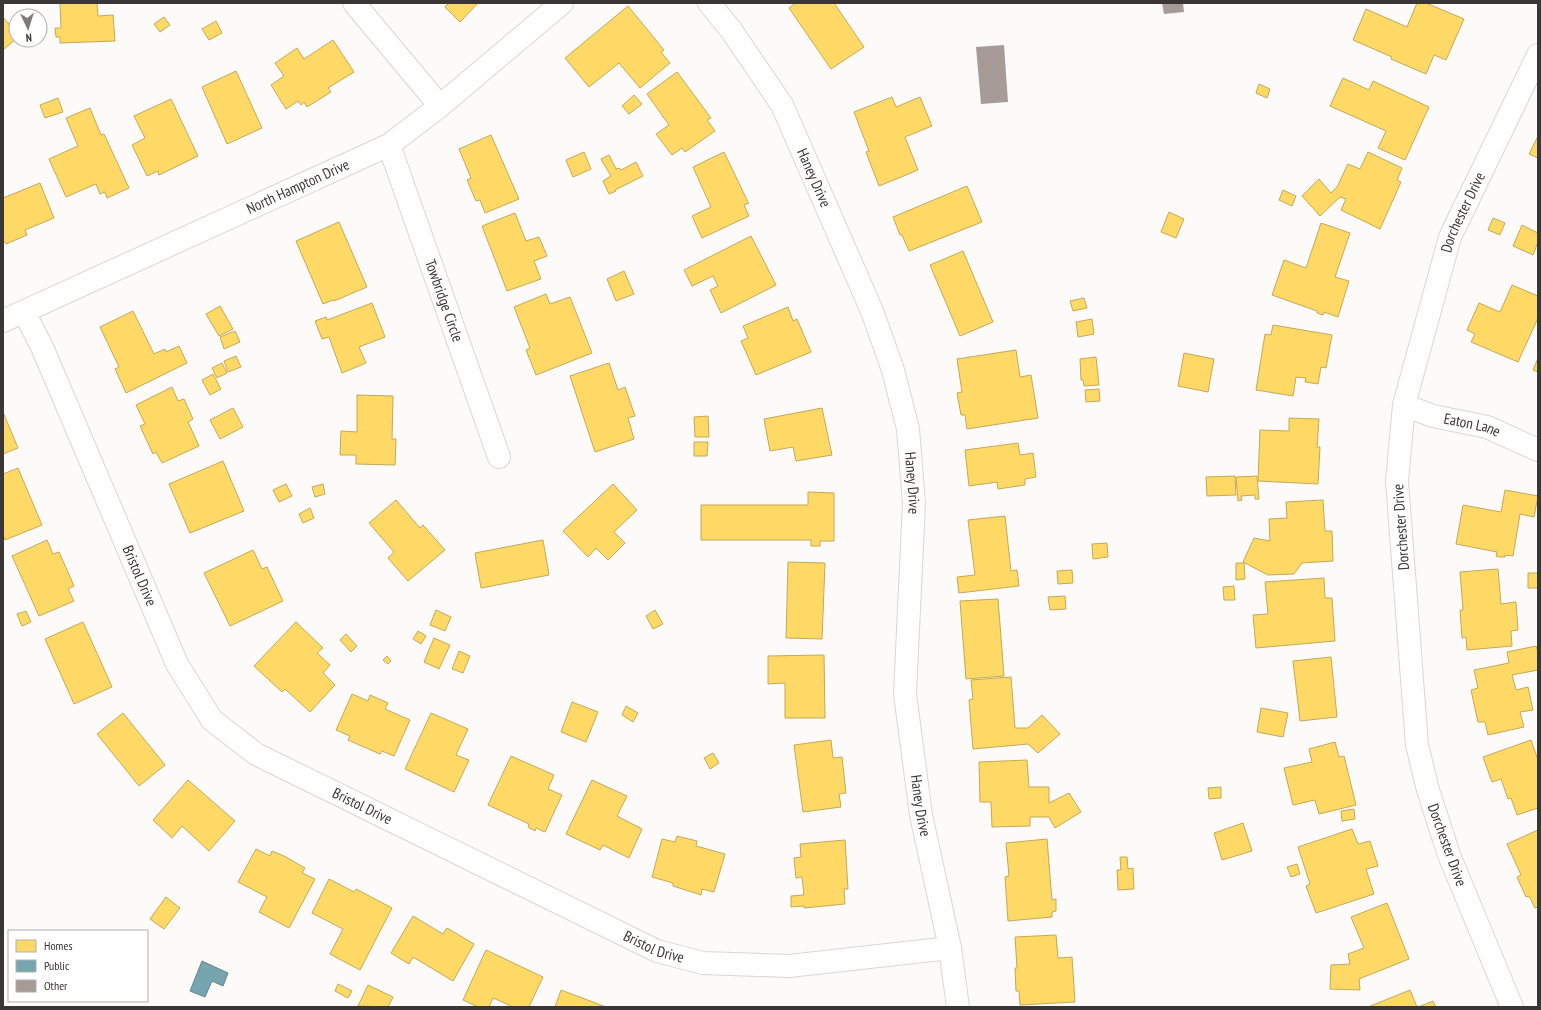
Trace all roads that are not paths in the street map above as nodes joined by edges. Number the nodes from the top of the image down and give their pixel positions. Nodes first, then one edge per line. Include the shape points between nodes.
1 (354, 3) edge
2 (562, 3) edge
3 (709, 3) edge
4 (1538, 55) edge
5 (440, 106) junction
6 (389, 145) junction
7 (24, 312) junction
8 (3, 321) edge
9 (1404, 405) junction
10 (1538, 450) edge
11 (499, 457) dead end
12 (950, 948) junction
13 (958, 1007) edge
14 (1512, 1007) edge

1 - 5 street
2 - 5 street, North Hampton Drive
3 - 12 street, Haney Drive via 731,30 782,105 872,311 895,377 908,429 914,503 904,694 921,815
4 - 9 street, Dorchester Drive via 1450,237
5 - 6 street, North Hampton Drive
6 - 7 street, North Hampton Drive
6 - 11 street, Towbridge Circle
7 - 8 street, North Hampton Drive
7 - 12 street, Bristol Drive via 42,347 177,664 212,720 256,754 657,951 704,963 789,966
9 - 10 street, Eaton Lane via 1433,416 1487,427
9 - 14 street, Dorchester Drive via 1397,481 1417,745 1428,790 1449,855
12 - 13 street, Haney Drive

